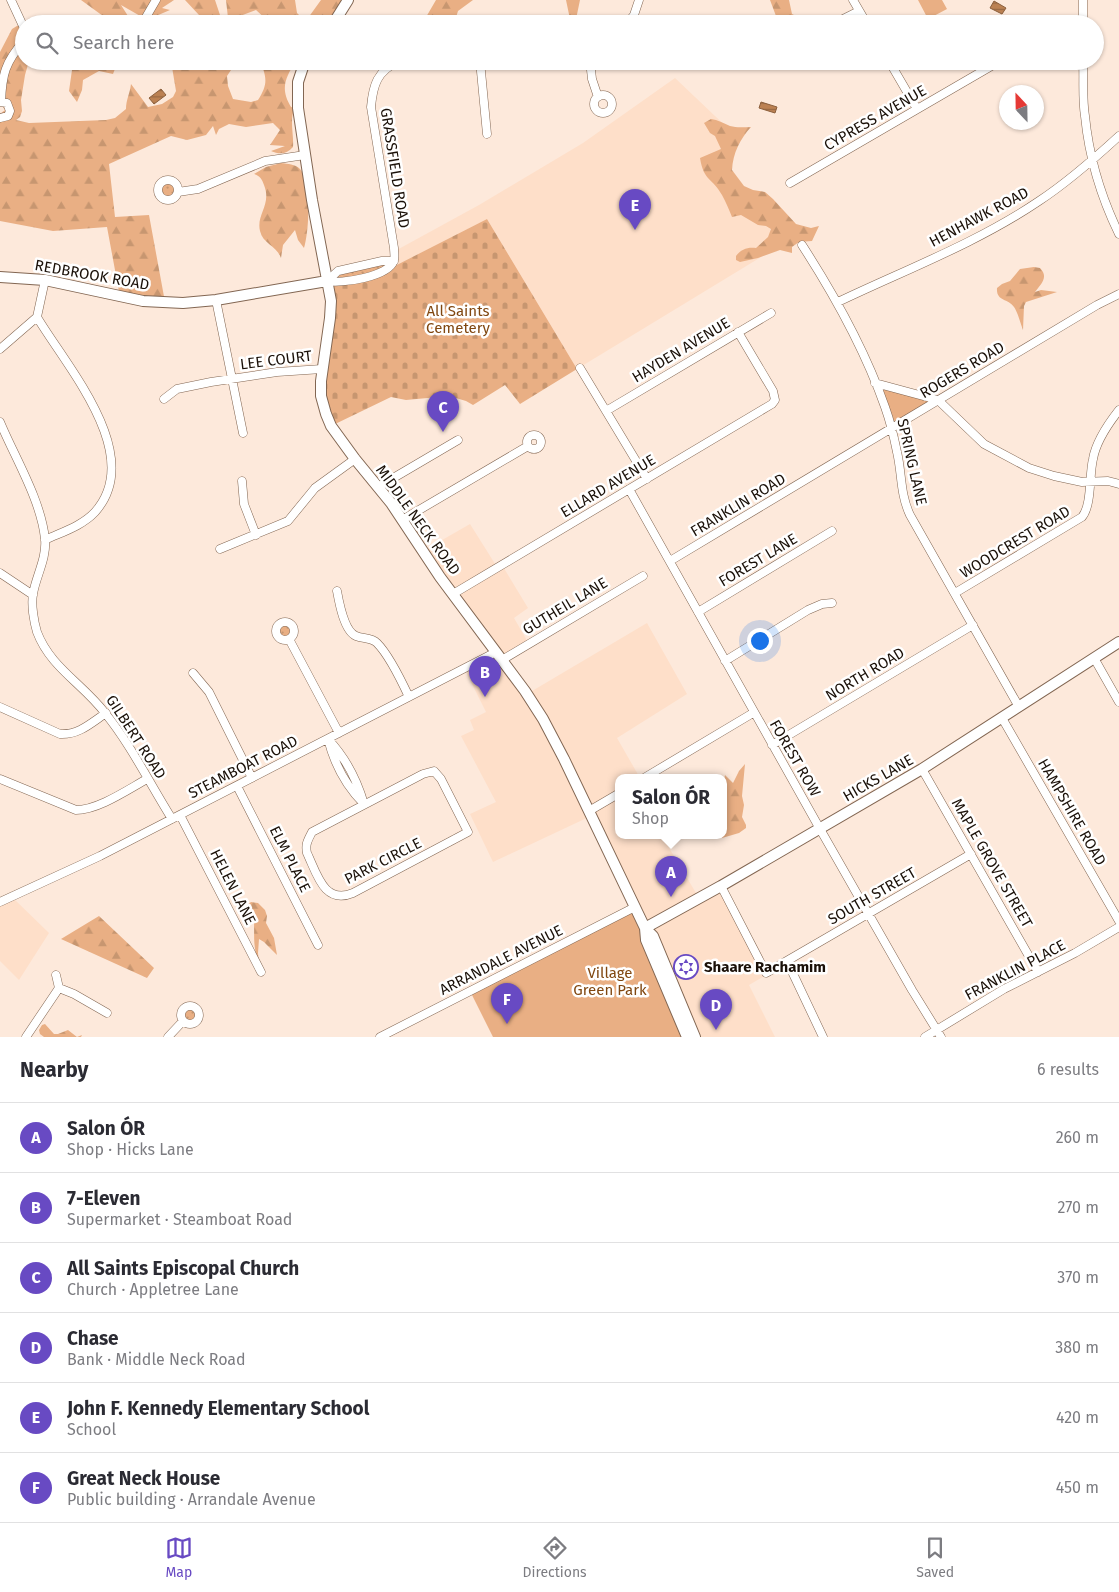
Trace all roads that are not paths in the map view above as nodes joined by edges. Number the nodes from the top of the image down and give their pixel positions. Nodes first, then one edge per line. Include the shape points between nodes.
1 (11, 0) edge
2 (156, 0) edge
3 (348, 0) edge
4 (639, 0) edge
5 (853, 0) edge
6 (1083, 0) edge
7 (859, 11) junction
8 (18, 15) edge
9 (147, 15) edge
10 (339, 15) edge
11 (633, 15) edge
12 (851, 15) edge
13 (861, 15) edge
14 (1083, 15) edge
15 (15, 52) edge
16 (302, 70) edge
17 (384, 70) edge
18 (481, 70) edge
19 (591, 70) edge
20 (894, 70) edge
21 (985, 70) edge
22 (1083, 70) edge
23 (598, 97) dead end
24 (1, 102) edge
25 (917, 110) junction
26 (0, 118) edge
27 (487, 134) dead end
28 (1119, 136) edge
29 (305, 155) junction
30 (1092, 160) junction
31 (790, 183) dead end
32 (178, 192) dead end
33 (1119, 234) edge
34 (802, 245) dead end
35 (394, 261) junction
36 (0, 276) edge
37 (45, 280) junction
38 (327, 281) junction
39 (1119, 294) edge
40 (216, 300) junction
41 (838, 302) junction
42 (771, 313) dead end
43 (37, 318) junction
44 (738, 332) junction
45 (0, 348) edge
46 (580, 368) dead end
47 (322, 369) junction
48 (232, 379) junction
49 (876, 383) junction
50 (164, 399) dead end
51 (938, 400) junction
52 (1119, 410) edge
53 (606, 411) junction
54 (0, 422) edge
55 (890, 429) junction
56 (243, 433) dead end
57 (458, 440) dead end
58 (528, 446) dead end
59 (354, 459) junction
60 (820, 472) joint
61 (647, 479) junction
62 (242, 481) dead end
63 (1090, 481) junction
64 (1119, 484) edge
65 (378, 487) junction
66 (629, 489) junction
67 (402, 520) junction
68 (832, 531) dead end
69 (256, 535) junction
70 (45, 540) junction
71 (220, 549) dead end
72 (670, 561) junction
73 (0, 573) edge
74 (642, 576) dead end
75 (336, 591) dead end
76 (955, 593) junction
77 (453, 594) junction
78 (33, 595) junction
79 (832, 603) dead end
80 (698, 612) junction
81 (973, 625) junction
82 (290, 639) dead end
83 (1119, 642) edge
84 (499, 656) junction
85 (1094, 658) junction
86 (725, 661) junction
87 (193, 673) dead end
88 (409, 697) junction
89 (1119, 702) edge
90 (0, 707) edge
91 (1019, 707) junction
92 (754, 712) junction
93 (106, 713) junction
94 (1002, 718) junction
95 (339, 733) junction
96 (328, 738) junction
97 (772, 745) junction
98 (922, 769) junction
99 (651, 774) edge
100 (252, 778) junction
101 (0, 779) edge
102 (147, 779) junction
103 (237, 786) junction
104 (615, 796) edge
105 (364, 804) junction
106 (589, 812) junction
107 (180, 815) junction
108 (172, 819) junction
109 (820, 829) junction
110 (971, 854) junction
111 (721, 886) junction
112 (0, 902) edge
113 (634, 907) junction
114 (868, 914) junction
115 (1119, 921) edge
116 (1119, 927) edge
117 (645, 928) junction
118 (318, 945) dead end
119 (787, 961) junction
120 (261, 972) dead end
121 (1038, 972) junction
122 (56, 975) dead end
123 (59, 988) junction
124 (107, 1013) dead end
125 (183, 1021) dead end
126 (939, 1033) edge
127 (26, 1037) edge
128 (168, 1037) edge
129 (380, 1037) edge
130 (687, 1037) edge
131 (695, 1037) edge
132 (823, 1037) edge
133 (925, 1037) edge

1 - 8 street
2 - 9 street
3 - 10 main road
4 - 11 street
5 - 7 street
6 - 14 street
7 - 12 street
7 - 13 street
15 - 24 street via 6,66
16 - 29 main road, MIDDLE NECK ROAD via 297,93
17 - 35 street, GRASSFIELD ROAD via 372,91 371,108
18 - 27 street
19 - 23 street
20 - 25 street
21 - 25 street, CYPRESS AVENUE
22 - 30 street via 1084,114
24 - 26 street via 9,105 10,111 5,118
25 - 31 street, CYPRESS AVENUE
28 - 30 street, HENHAWK ROAD
29 - 32 street via 265,161 198,189
29 - 38 main road, MIDDLE NECK ROAD
30 - 33 street
30 - 41 street, HENHAWK ROAD via 1040,201 1005,222
34 - 41 street, SPRING LANE
35 - 38 street via 338,271
35 - 38 street via 378,274
36 - 37 main road, REDBROOK ROAD
37 - 40 main road, REDBROOK ROAD via 143,301 188,303
37 - 43 street
38 - 40 main road, REDBROOK ROAD
38 - 47 main road, MIDDLE NECK ROAD via 331,314
39 - 51 street, ROGERS ROAD
40 - 48 street
41 - 49 street, SPRING LANE
42 - 44 street, HAYDEN AVENUE
43 - 45 street
43 - 70 street via 90,398 106,436 112,471 109,488 95,512 81,524
44 - 53 street, HAYDEN AVENUE
44 - 61 street, ELLARD AVENUE via 773,391 775,400
46 - 53 street
47 - 48 street, LEE COURT
47 - 59 main road, MIDDLE NECK ROAD via 321,388 326,414
48 - 50 street, LEE COURT via 181,388
48 - 56 street
49 - 51 street
49 - 55 street, SPRING LANE
51 - 55 street, ROGERS ROAD
51 - 63 street via 976,438 1013,460 1054,476
52 - 63 street, WOODCREST ROAD via 1095,450
53 - 61 street
54 - 70 street via 37,505
55 - 60 street, ROGERS ROAD
55 - 76 street, SPRING LANE via 905,503
57 - 65 street
58 - 67 street
59 - 65 main road, MIDDLE NECK ROAD
59 - 69 street via 315,488 288,521
60 - 72 street, FRANKLIN ROAD
61 - 66 street, ELLARD AVENUE
62 - 69 street via 244,504
63 - 64 street
63 - 76 street, WOODCREST ROAD via 1087,508 1082,517
65 - 67 main road, MIDDLE NECK ROAD
66 - 72 street, FOREST ROW
66 - 77 street, ELLARD AVENUE
67 - 77 main road, MIDDLE NECK ROAD
68 - 80 street, FOREST LANE
69 - 71 street
70 - 78 street, GILBERT ROAD
72 - 80 street, FOREST ROW
73 - 78 street
74 - 84 street, GUTHEIL LANE
75 - 88 street via 340,609 352,634 377,643
76 - 81 street, SPRING LANE
77 - 84 main road, MIDDLE NECK ROAD
78 - 93 street, GILBERT ROAD via 35,625 46,651 57,666 92,696
79 - 86 street via 808,610
80 - 86 street, FOREST ROW
81 - 91 street, SPRING LANE
81 - 97 street, NORTH ROAD
82 - 95 street
83 - 85 main road, HICKS LANE
84 - 88 street, STEAMBOAT ROAD
84 - 106 main road, MIDDLE NECK ROAD via 543,719
85 - 89 street
85 - 91 main road, HICKS LANE
86 - 92 street, FOREST ROW
87 - 100 street via 209,692
88 - 95 street, STEAMBOAT ROAD
90 - 93 street via 60,734 70,735
91 - 94 main road, HICKS LANE
92 - 97 street, FOREST ROW
92 - 99 street
93 - 102 street, GILBERT ROAD
94 - 98 main road, HICKS LANE
94 - 115 street, HAMPSHIRE ROAD
95 - 96 street, STEAMBOAT ROAD
96 - 100 street, STEAMBOAT ROAD
96 - 105 street via 339,750 360,789
97 - 109 street, FOREST ROW
98 - 109 main road, HICKS LANE
98 - 110 street, MAPLE GROVE STREET
100 - 103 street, STEAMBOAT ROAD
101 - 102 street via 76,810 85,810
102 - 108 street, GILBERT ROAD
103 - 107 street, STEAMBOAT ROAD
103 - 118 street, ELM PLACE
104 - 106 street
105 - 105 street, PARK CIRCLE via 312,832 305,847 317,875 327,891 335,896 353,893 468,832 434,771
106 - 113 main road, MIDDLE NECK ROAD
107 - 108 street, STEAMBOAT ROAD
107 - 120 street, HELEN LANE
108 - 112 street, STEAMBOAT ROAD
109 - 111 main road, HICKS LANE
109 - 114 street, FOREST ROW
110 - 114 street, SOUTH STREET
110 - 121 street, MAPLE GROVE STREET
111 - 117 main road, HICKS LANE
111 - 119 street, SOUTH STREET via 766,973
113 - 117 main road, MIDDLE NECK ROAD
113 - 129 street, ARRANDALE AVENUE
114 - 119 street, SOUTH STREET
114 - 126 street, FOREST ROW
116 - 121 street, FRANKLIN PLACE
117 - 130 main road, MIDDLE NECK ROAD via 646,940
117 - 131 main road, MIDDLE NECK ROAD via 653,936
119 - 132 street
121 - 126 street, FRANKLIN PLACE via 1004,989
122 - 123 street
123 - 124 street
123 - 127 street
125 - 128 street
126 - 133 street, FRANKLIN PLACE

